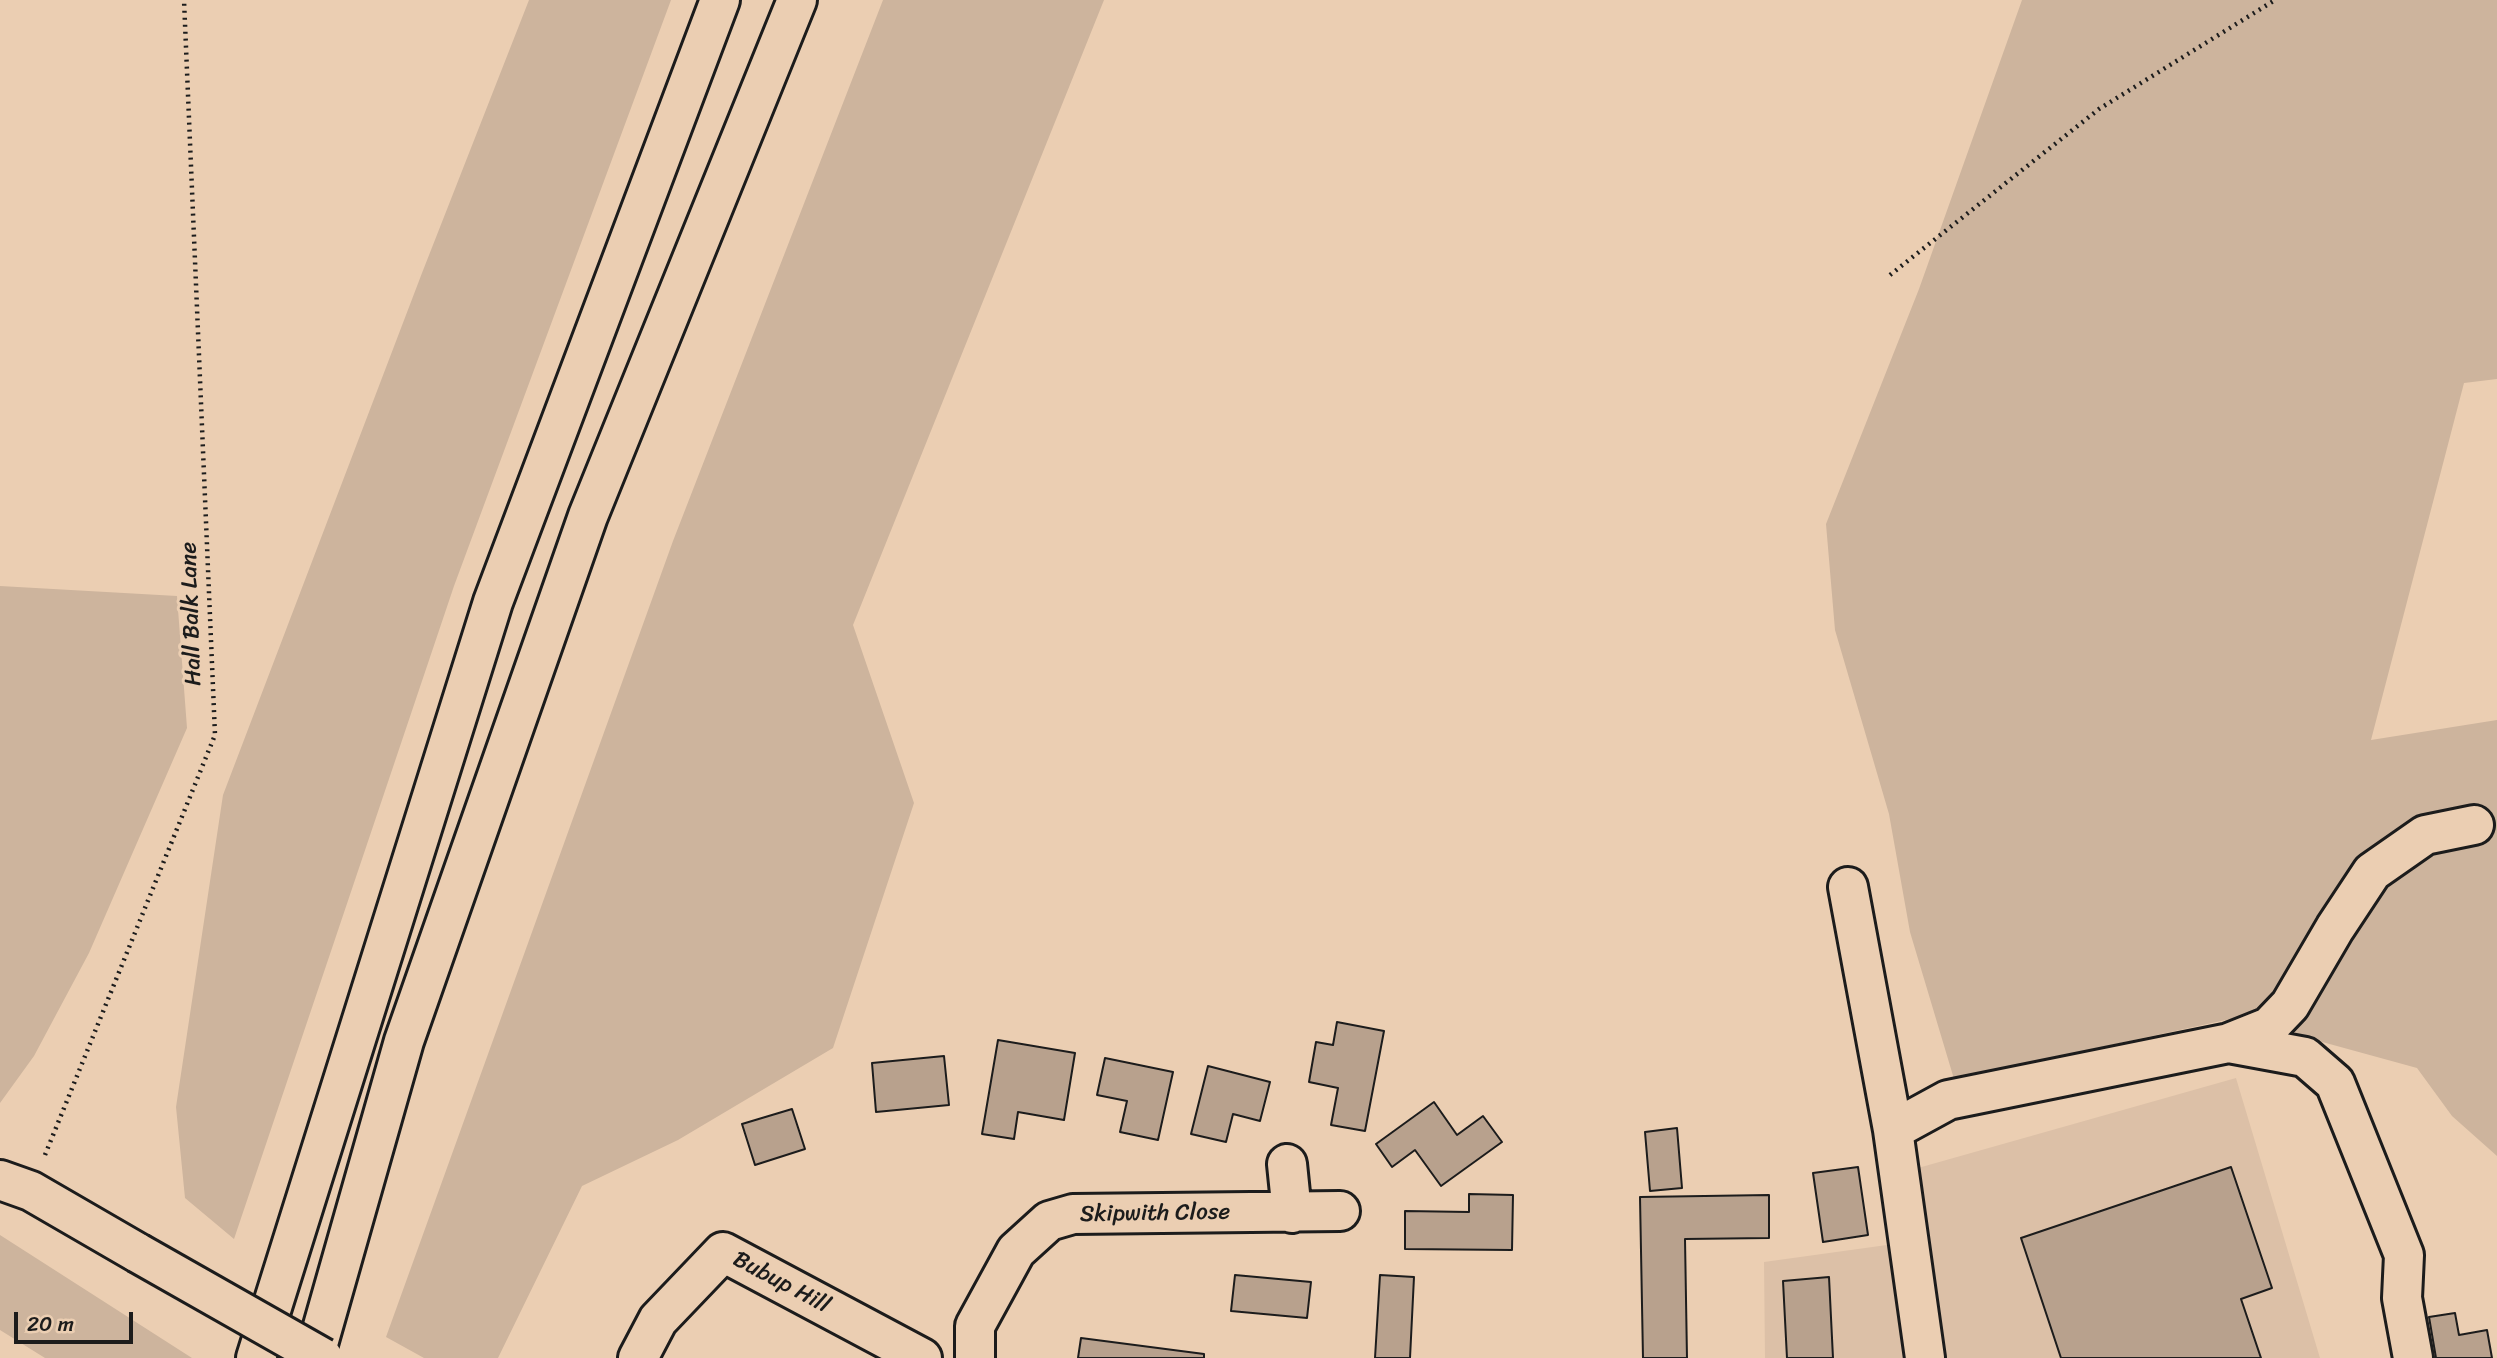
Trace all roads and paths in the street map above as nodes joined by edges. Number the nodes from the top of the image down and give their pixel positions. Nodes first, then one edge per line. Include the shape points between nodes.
1 (184, 0) edge
2 (720, 0) edge
3 (797, 0) edge
4 (2275, 0) edge
5 (1890, 275) dead end
6 (2474, 825) dead end
7 (1848, 887) dead end
8 (2229, 1043) junction
9 (1893, 1130) junction
10 (1287, 1164) dead end
11 (15, 1186) edge
12 (1340, 1211) dead end
13 (1292, 1213) junction
14 (256, 1358) edge
15 (314, 1358) edge
16 (323, 1358) edge
17 (638, 1358) edge
18 (922, 1358) edge
19 (975, 1358) edge
20 (1925, 1358) edge
21 (2413, 1358) edge

1 - 11 path, Hall Balk Lane via 215,734
2 - 14 main road via 493,602
3 - 15 main road via 583,529 404,1041
4 - 5 path via 2099,109
6 - 8 main road via 2425,835 2372,872 2290,1004 2269,1027
7 - 9 main road
8 - 9 main road via 1948,1100
8 - 21 main road via 2305,1057 2335,1083 2403,1255 2402,1298
9 - 20 main road
10 - 13 main road
11 - 16 main road, bridge
12 - 13 main road, Skipwith Close
13 - 19 main road, Skipwith Close via 1073,1214 1049,1221 1016,1251 975,1326
17 - 18 main road, Bubup Hill via 659,1320 723,1252

